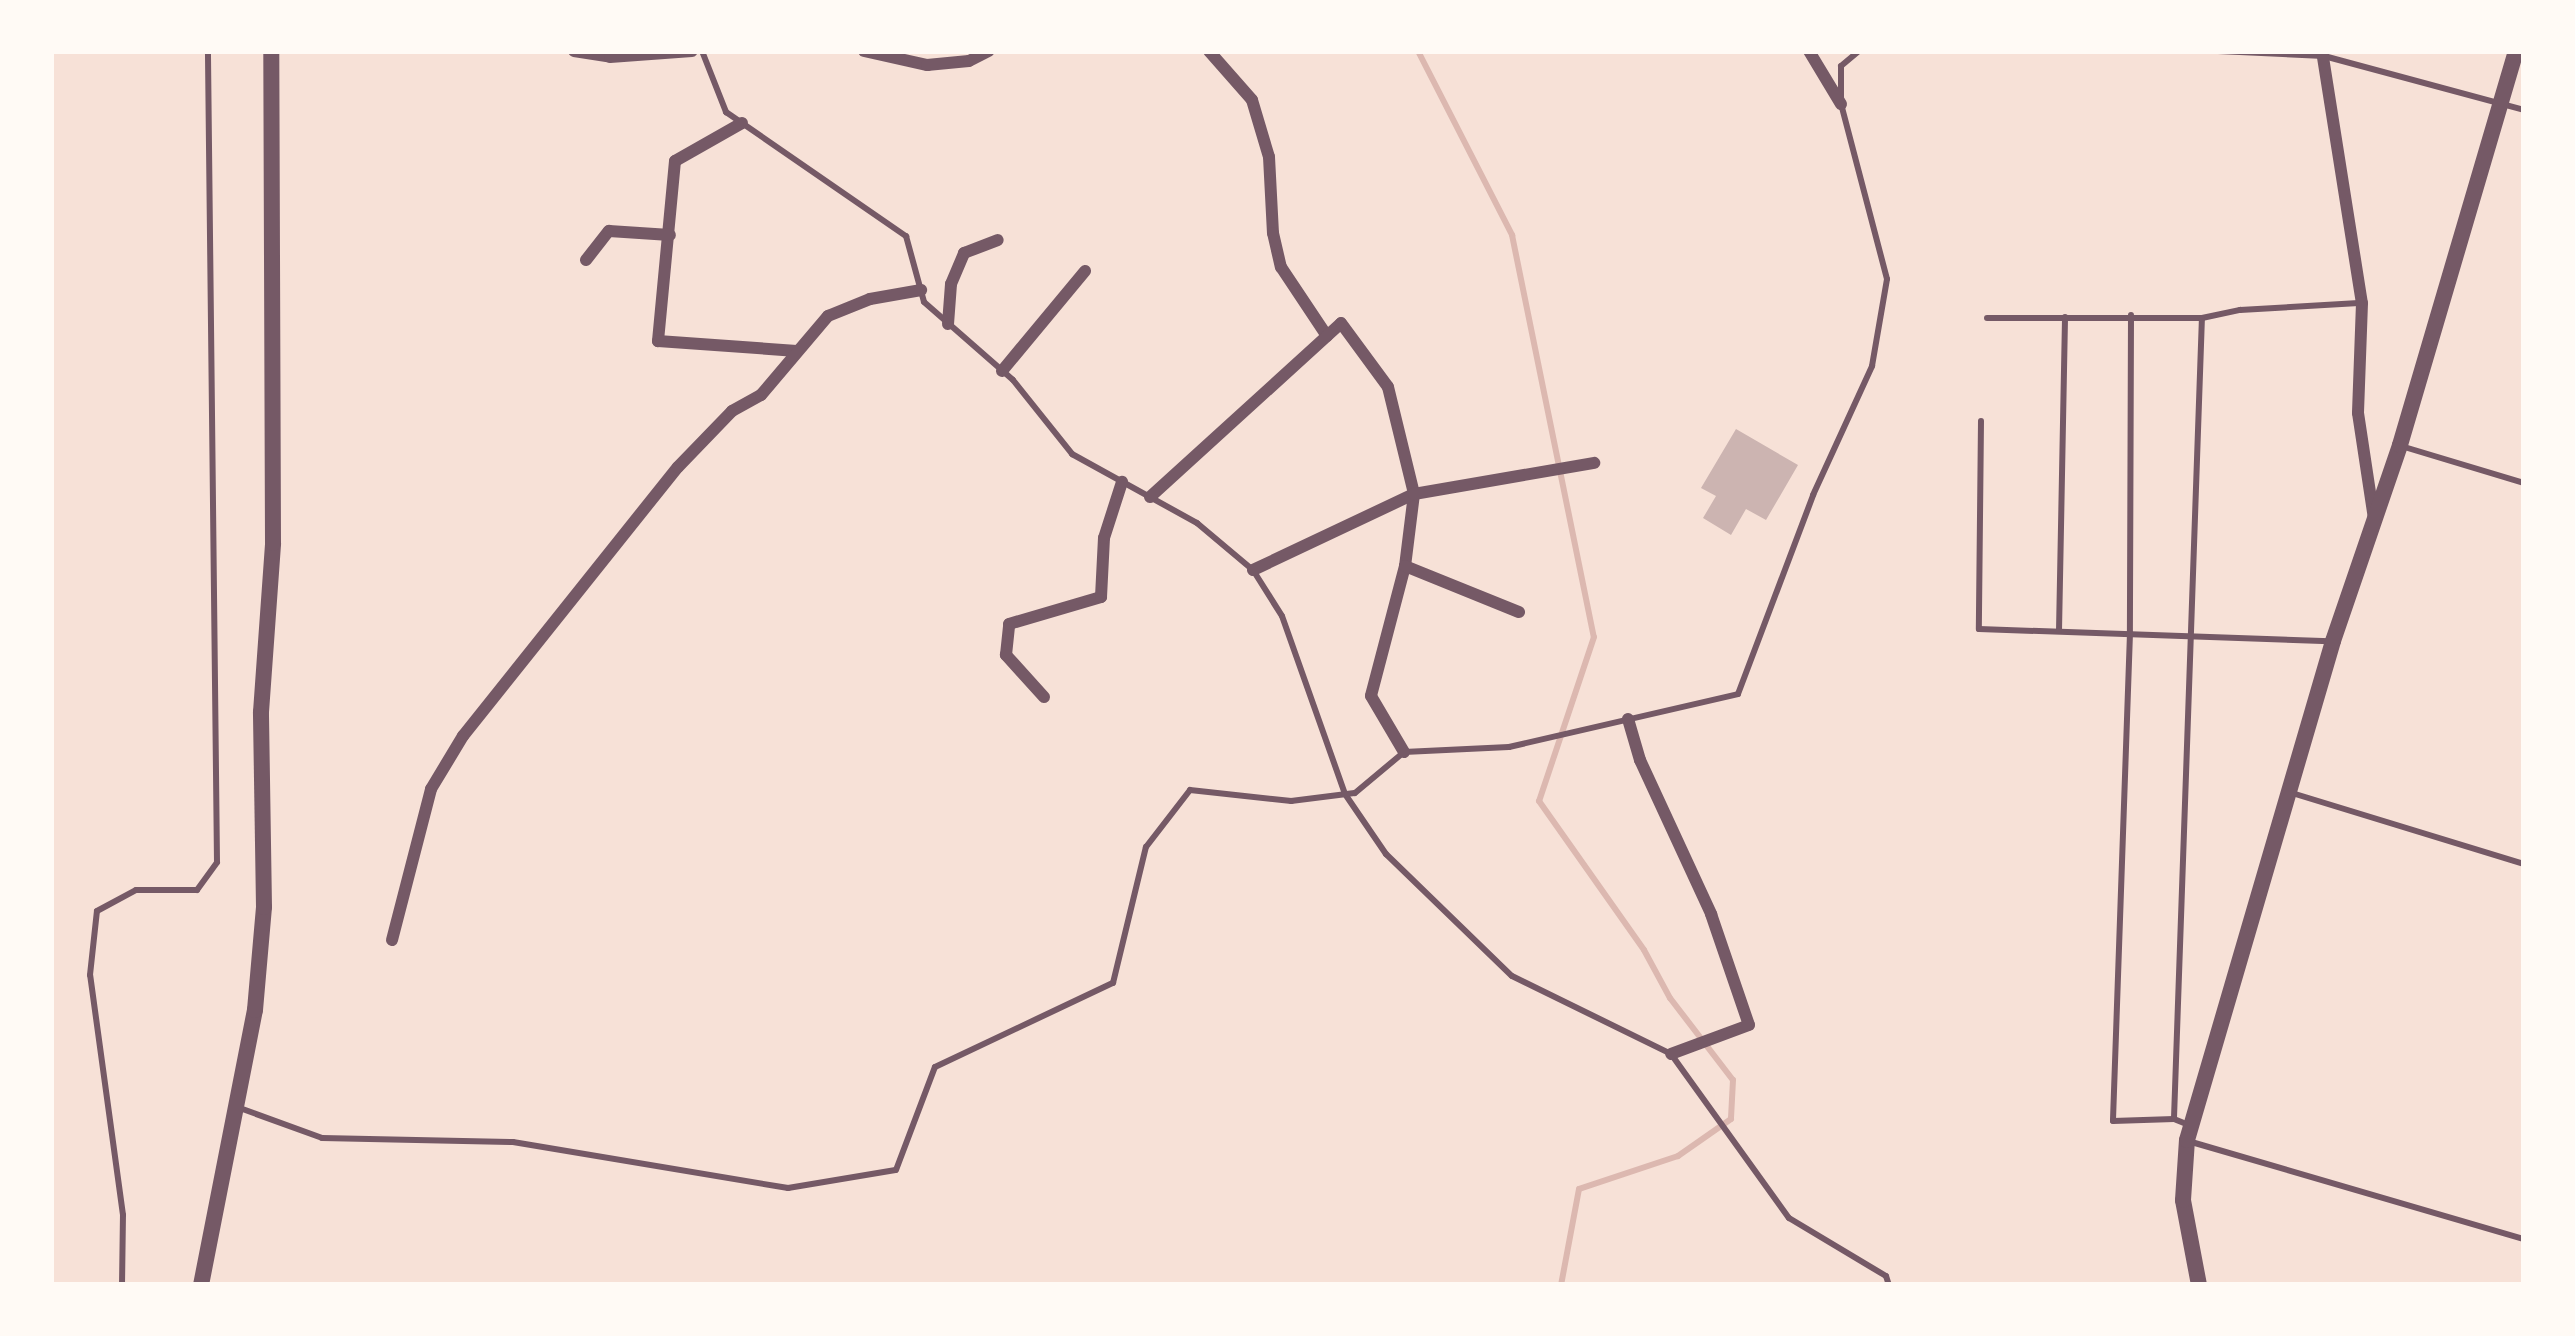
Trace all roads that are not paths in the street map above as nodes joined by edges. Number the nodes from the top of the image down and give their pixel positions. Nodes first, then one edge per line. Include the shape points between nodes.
1 (208, 51) edge
2 (271, 51) edge
3 (574, 51) edge
4 (692, 51) edge
5 (702, 51) edge
6 (864, 51) edge
7 (989, 51) edge
8 (1209, 51) edge
9 (1809, 51) edge
10 (1859, 51) edge
11 (2218, 51) edge
12 (2516, 51) edge
13 (2323, 54) edge
14 (2502, 103) junction
15 (1841, 104) junction
16 (2524, 110) edge
17 (742, 123) junction
18 (670, 236) junction
19 (998, 240) dead end
20 (586, 260) dead end
21 (1085, 271) dead end
22 (921, 290) junction
23 (2362, 303) junction
24 (2131, 315) junction
25 (2065, 317) junction
26 (1987, 318) dead end
27 (2202, 318) junction
28 (949, 324) junction
29 (1327, 336) junction
30 (797, 351) junction
31 (1002, 371) junction
32 (1982, 421) dead end
33 (2399, 446) junction
34 (1594, 463) dead end
35 (1121, 482) junction
36 (2524, 483) edge
37 (1414, 494) junction
38 (1150, 497) junction
39 (2375, 521) junction
40 (1406, 566) junction
41 (1253, 570) junction
42 (1519, 612) dead end
43 (2059, 632) junction
44 (2130, 633) junction
45 (2192, 635) junction
46 (2333, 641) junction
47 (1044, 697) dead end
48 (1628, 719) junction
49 (1404, 752) junction
50 (1345, 794) junction
51 (2292, 794) junction
52 (2524, 864) edge
53 (392, 940) dead end
54 (1671, 1054) junction
55 (234, 1106) junction
56 (2174, 1119) junction
57 (2190, 1133) junction
58 (2524, 1238) edge
59 (122, 1285) edge
60 (201, 1285) edge
61 (1889, 1285) edge
62 (2199, 1285) edge

1 - 59 lane via 217,862 197,890 136,890 97,911 90,975 123,1215
2 - 55 street via 273,543 261,712 264,907 255,1010
3 - 4 street
5 - 17 lane via 726,112
6 - 7 street via 927,65
8 - 29 street via 1252,100 1269,157 1281,267
9 - 15 street
10 - 15 lane via 1840,66
11 - 13 lane
12 - 14 street
13 - 14 lane
13 - 23 street
14 - 16 lane
14 - 33 street
15 - 48 lane via 1887,279 1872,366 1738,694
17 - 18 street via 675,161
17 - 22 lane via 906,236
18 - 20 street via 609,231
18 - 30 street via 658,341
19 - 28 street via 964,253 951,284
21 - 31 street
22 - 28 lane
22 - 30 street via 828,316
23 - 27 lane
23 - 39 street via 2358,413
24 - 25 lane
24 - 27 lane
24 - 44 lane
25 - 26 lane
25 - 43 lane
27 - 45 lane
28 - 31 lane
29 - 37 street via 1341,323 1388,387
29 - 38 street
30 - 53 street via 761,395 732,411 678,467 463,736 431,789
31 - 35 lane via 1072,454
32 - 43 lane via 1979,628
33 - 36 lane
33 - 39 street
34 - 37 street
35 - 38 lane
35 - 47 street via 1104,538 1101,597 1009,624 1006,656
37 - 40 street
37 - 41 street
38 - 41 lane
39 - 46 street
40 - 42 street
40 - 49 street via 1371,696
41 - 50 lane via 1282,616
43 - 44 lane
44 - 45 lane
44 - 56 lane via 2113,1121
45 - 46 lane
45 - 56 lane
46 - 51 street
48 - 49 lane via 1509,747
48 - 54 street via 1749,1024
49 - 50 lane
50 - 54 lane via 1386,854 1513,976
50 - 55 lane via 1291,801 1190,790 1146,847 1113,983 935,1067 896,1170 788,1188 513,1142 322,1138
51 - 52 lane
51 - 57 street
54 - 61 lane via 1790,1218
55 - 60 street
56 - 57 lane
57 - 58 lane
57 - 62 street via 2183,1200

